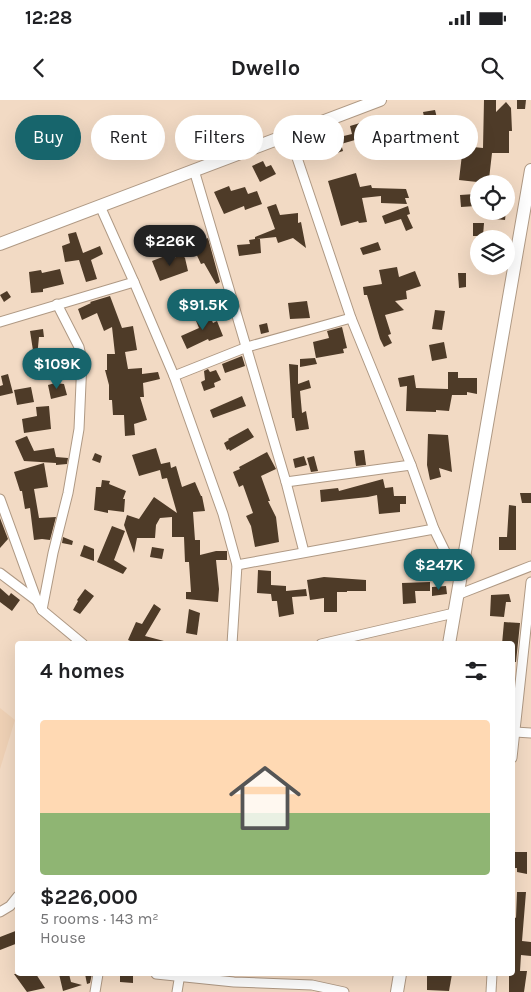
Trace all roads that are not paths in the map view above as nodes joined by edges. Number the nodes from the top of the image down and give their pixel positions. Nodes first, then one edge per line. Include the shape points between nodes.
1 (380, 100) edge
2 (340, 115) edge
3 (273, 140) edge
4 (298, 160) edge
5 (194, 170) junction
6 (531, 170) edge
7 (530, 184) edge
8 (100, 206) junction
9 (0, 244) edge
10 (134, 282) junction
11 (57, 304) junction
12 (351, 318) junction
13 (0, 322) edge
14 (247, 347) junction
15 (174, 376) junction
16 (411, 465) junction
17 (286, 482) junction
18 (0, 499) edge
19 (434, 529) junction
20 (304, 552) junction
21 (237, 565) junction
22 (531, 566) edge
23 (0, 573) edge
24 (459, 580) junction
25 (531, 582) edge
26 (457, 595) junction
27 (37, 601) junction
28 (42, 610) junction
29 (454, 613) junction
30 (79, 641) edge
31 (232, 641) edge
32 (334, 641) edge
33 (449, 641) edge
34 (515, 732) joint
35 (531, 733) edge
36 (15, 900) edge
37 (0, 912) edge
38 (98, 976) edge
39 (180, 976) edge
40 (198, 976) edge
41 (300, 976) edge
42 (400, 976) edge
43 (492, 976) edge
44 (235, 978) edge
45 (301, 985) junction
46 (311, 988) edge
47 (95, 992) edge
48 (178, 992) edge
49 (344, 992) edge
50 (397, 992) edge
51 (491, 992) edge

1 - 2 street
3 - 5 street
4 - 12 street
5 - 8 street
5 - 14 street
6 - 7 street
7 - 24 street
8 - 9 street
8 - 10 street
10 - 11 street
10 - 15 street
11 - 13 street
11 - 28 street via 79,347 82,360 79,430
12 - 14 street
12 - 16 street
14 - 15 street
14 - 17 street
15 - 21 street via 223,514
16 - 17 street
16 - 19 street
17 - 20 street
18 - 27 street
19 - 20 street
19 - 24 street
20 - 21 street
21 - 31 street
22 - 26 street
23 - 27 street
24 - 26 street
25 - 34 street
26 - 29 street
27 - 28 street
28 - 30 street
29 - 32 street
29 - 33 street
34 - 35 street
36 - 37 street
38 - 47 street
39 - 48 street
40 - 44 street
41 - 45 street
42 - 50 street
43 - 51 street
44 - 45 street
45 - 46 street
46 - 49 street

